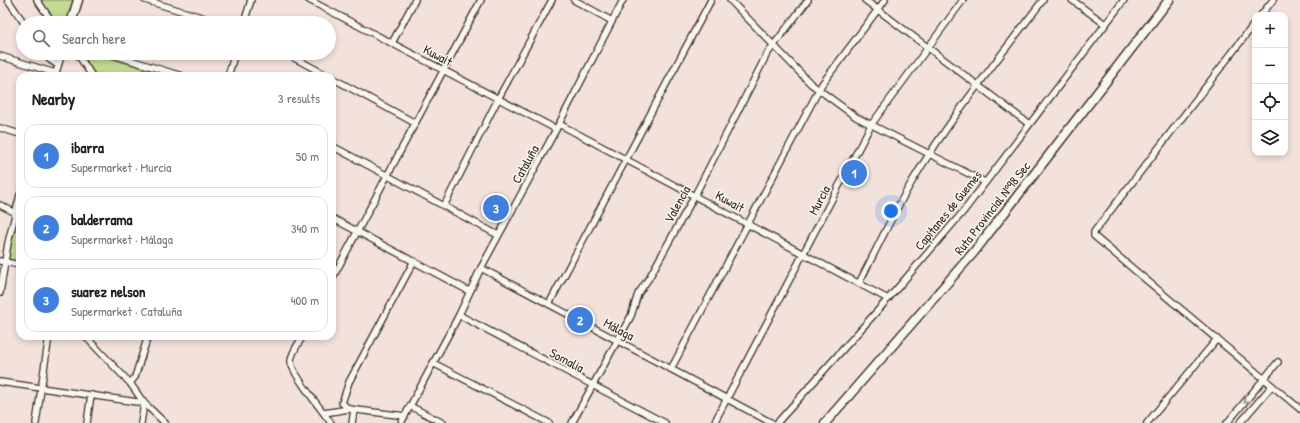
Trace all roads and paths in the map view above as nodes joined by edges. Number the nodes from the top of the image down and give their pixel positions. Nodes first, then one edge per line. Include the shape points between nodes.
1 (8, 0) edge
2 (37, 0) edge
3 (78, 0) edge
4 (145, 0) edge
5 (251, 0) edge
6 (309, 0) edge
7 (415, 0) edge
8 (481, 0) edge
9 (552, 0) edge
10 (574, 0) edge
11 (623, 0) edge
12 (710, 0) edge
13 (808, 0) edge
14 (865, 0) edge
15 (885, 0) edge
16 (963, 0) edge
17 (1043, 0) edge
18 (1072, 0) edge
19 (1124, 0) edge
20 (1169, 0) edge
21 (1273, 0) edge
22 (732, 1) edge
23 (878, 10) junction
24 (1263, 12) edge
25 (19, 16) edge
26 (48, 16) edge
27 (73, 16) edge
28 (198, 16) edge
29 (246, 16) edge
30 (612, 21) junction
31 (1105, 24) junction
32 (1252, 27) edge
33 (392, 43) junction
34 (774, 45) junction
35 (928, 48) junction
36 (0, 56) edge
37 (50, 60) edge
38 (60, 60) edge
39 (82, 60) edge
40 (129, 60) edge
41 (233, 60) edge
42 (298, 60) edge
43 (58, 65) junction
44 (443, 70) junction
45 (49, 72) edge
46 (56, 72) edge
47 (89, 72) edge
48 (169, 72) edge
49 (229, 72) edge
50 (321, 72) edge
51 (336, 80) edge
52 (977, 86) junction
53 (819, 91) junction
54 (498, 99) junction
55 (415, 123) junction
56 (1029, 124) junction
57 (871, 125) junction
58 (558, 126) junction
59 (0, 128) edge
60 (16, 133) edge
61 (336, 148) edge
62 (930, 153) junction
63 (627, 159) junction
64 (387, 176) junction
65 (985, 182) junction
66 (695, 195) junction
67 (0, 205) edge
68 (444, 206) junction
69 (16, 208) edge
70 (15, 211) junction
71 (336, 220) edge
72 (748, 224) junction
73 (357, 231) junction
74 (498, 235) junction
75 (804, 253) junction
76 (2, 261) edge
77 (414, 261) junction
78 (16, 264) edge
79 (481, 268) junction
80 (336, 271) edge
81 (859, 283) junction
82 (469, 291) junction
83 (0, 293) edge
84 (888, 299) junction
85 (549, 304) junction
86 (459, 314) junction
87 (1217, 339) junction
88 (48, 340) edge
89 (89, 340) edge
90 (147, 340) edge
91 (301, 340) edge
92 (616, 340) junction
93 (1278, 362) dead end
94 (433, 363) junction
95 (671, 369) junction
96 (1264, 380) junction
97 (0, 382) edge
98 (130, 383) junction
99 (592, 385) junction
100 (1271, 386) junction
101 (42, 388) junction
102 (91, 395) junction
103 (727, 398) junction
104 (144, 402) junction
105 (410, 406) junction
106 (1300, 409) edge
107 (352, 410) junction
108 (324, 413) junction
109 (405, 416) junction
110 (36, 423) edge
111 (87, 423) edge
112 (141, 423) edge
113 (165, 423) edge
114 (331, 423) edge
115 (352, 423) edge
116 (401, 423) edge
117 (442, 423) edge
118 (549, 423) edge
119 (572, 423) edge
120 (665, 423) edge
121 (714, 423) edge
122 (772, 423) edge
123 (776, 423) edge
124 (825, 423) edge
125 (1147, 423) edge
126 (1227, 423) edge
127 (1240, 423) edge

1 - 25 street
2 - 26 street
3 - 27 street
4 - 28 street
5 - 29 street
6 - 33 street, Kuwait
7 - 33 street
8 - 44 street
9 - 54 street
10 - 30 street
11 - 30 street, Cataluña
12 - 63 street
13 - 34 street, Valencia
14 - 23 street
15 - 23 street
16 - 35 street, Murcia
17 - 52 street
18 - 31 street
19 - 31 street, Capitanes de Guemes
20 - 124 street, Ruta Provincial Nº98 Sec via 974,252
21 - 24 street
22 - 34 street
23 - 35 street
23 - 53 street
30 - 58 street, Cataluña
31 - 56 street, Capitanes de Guemes
32 - 87 street via 1094,232 1096,240
33 - 44 street, Kuwait
34 - 53 street
34 - 66 street, Valencia
35 - 52 street
35 - 57 street, Murcia
36 - 45 street
37 - 43 street
38 - 43 street
39 - 47 street
40 - 48 street
41 - 49 street
42 - 50 street
43 - 46 street
44 - 54 street, Kuwait
44 - 55 street
51 - 55 street
52 - 56 street
52 - 62 street
53 - 57 street via 856,118
53 - 72 street
54 - 58 street, Kuwait
54 - 68 street
55 - 64 street
56 - 65 street, Capitanes de Guemes
57 - 62 street
57 - 75 street, Murcia
58 - 63 street, Kuwait
58 - 74 street, Cataluña
59 - 60 street
61 - 64 street
62 - 65 street
62 - 81 street
63 - 66 street, Kuwait
63 - 85 street
64 - 68 street
64 - 73 street
65 - 84 street, Capitanes de Guemes via 963,212
66 - 72 street, Kuwait
66 - 92 street, Valencia via 638,294 631,316
67 - 70 street
68 - 74 street
69 - 70 street
70 - 76 street
71 - 73 street
72 - 75 street, Kuwait
72 - 95 street
73 - 77 street
73 - 80 street
74 - 79 street, Cataluña
75 - 81 street, Kuwait
75 - 103 street, Murcia
76 - 78 street
76 - 83 street
77 - 82 street
77 - 107 street via 349,382 342,403
79 - 82 street, Cataluña
79 - 85 street, Málaga
81 - 84 street, Kuwait
82 - 86 street, Cataluña
84 - 123 street, Capitanes de Guemes
85 - 92 street, Málaga
86 - 94 street, Cataluña
86 - 99 street, Somalia
87 - 96 street
87 - 125 street
88 - 101 street
89 - 98 street
90 - 98 street via 135,377
91 - 108 street via 290,361 304,388
92 - 95 street, Málaga
92 - 99 street, Valencia
93 - 96 street
94 - 105 street, Cataluña
94 - 118 street
95 - 103 street, Málaga
96 - 100 street
96 -> 126 street
97 - 101 street
98 - 104 street
99 - 119 street, Valencia
99 - 120 street, Somalia
100 - 106 street
100 - 127 street
101 - 102 street
101 - 110 street
102 - 104 street
102 - 111 street
103 - 121 street, Murcia
103 - 122 street, Málaga
104 - 112 street
104 - 113 street
105 - 109 street, Cataluña
105 - 117 street
107 - 108 street
107 - 109 street
107 - 115 street
108 - 114 street
109 - 116 street, Cataluña

